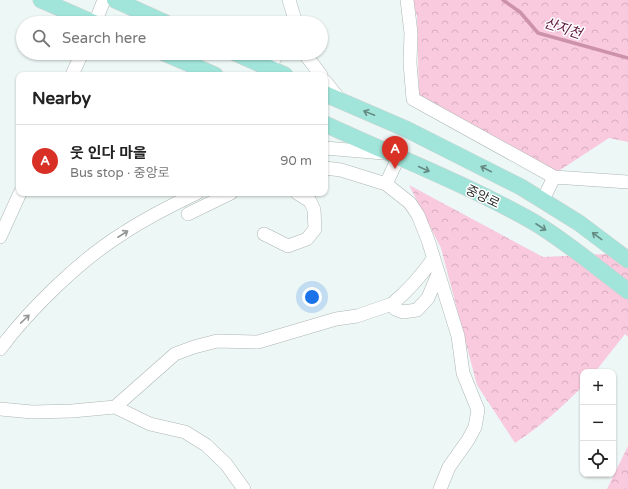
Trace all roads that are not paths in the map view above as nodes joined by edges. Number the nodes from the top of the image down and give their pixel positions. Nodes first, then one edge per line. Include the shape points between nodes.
1 (41, 0) edge
2 (104, 0) edge
3 (115, 0) edge
4 (289, 0) edge
5 (407, 0) edge
6 (78, 16) edge
7 (97, 16) edge
8 (150, 16) edge
9 (294, 16) edge
10 (79, 60) edge
11 (180, 60) edge
12 (248, 60) edge
13 (274, 60) edge
14 (309, 60) edge
15 (268, 71) edge
16 (73, 72) edge
17 (208, 72) edge
18 (319, 72) edge
19 (328, 85) edge
20 (328, 96) edge
21 (341, 102) junction
22 (328, 125) edge
23 (328, 148) edge
24 (393, 156) junction
25 (328, 169) edge
26 (554, 177) junction
27 (628, 182) edge
28 (386, 184) junction
29 (19, 196) edge
30 (185, 196) edge
31 (191, 196) edge
32 (225, 196) edge
33 (302, 196) edge
34 (543, 200) junction
35 (173, 205) junction
36 (188, 214) dead end
37 (264, 234) dead end
38 (0, 237) edge
39 (433, 259) junction
40 (628, 260) edge
41 (438, 274) junction
42 (628, 291) edge
43 (392, 304) junction
44 (0, 349) edge
45 (115, 407) junction
46 (0, 409) edge
47 (244, 489) edge
48 (440, 489) edge

1 - 6 main road
2 - 7 street
3 - 8 main road
4 - 9 street
5 - 26 street via 413,99
10 - 16 street
11 - 17 main road
12 - 15 main road
13 - 15 street
14 - 18 street
19 - 21 street
20 - 21 main road, 중앙로
34 -> 21 main road, 중앙로 via 406,129
22 - 24 main road, 중앙로
23 - 24 street
24 - 28 street
24 -> 42 main road, 중앙로 via 482,194 533,222
25 - 28 street via 353,173
26 - 27 street
26 - 34 street
28 - 39 street via 410,203 418,215
29 - 38 street
30 - 35 street
31 - 35 street
32 - 36 street
33 - 37 street via 310,201 314,210 315,228 307,239 288,246
40 -> 34 main road, 중앙로
44 -> 35 street via 17,326 74,271 121,234
39 - 41 street
39 - 43 street via 409,290
41 - 43 street via 428,298 417,310 403,312 395,309
41 - 48 street via 458,336 463,373 478,410 475,427 449,467
43 - 45 street via 258,342 217,342 175,354
45 - 46 street via 38,412
45 - 47 street via 150,424 185,432 195,438 226,464

